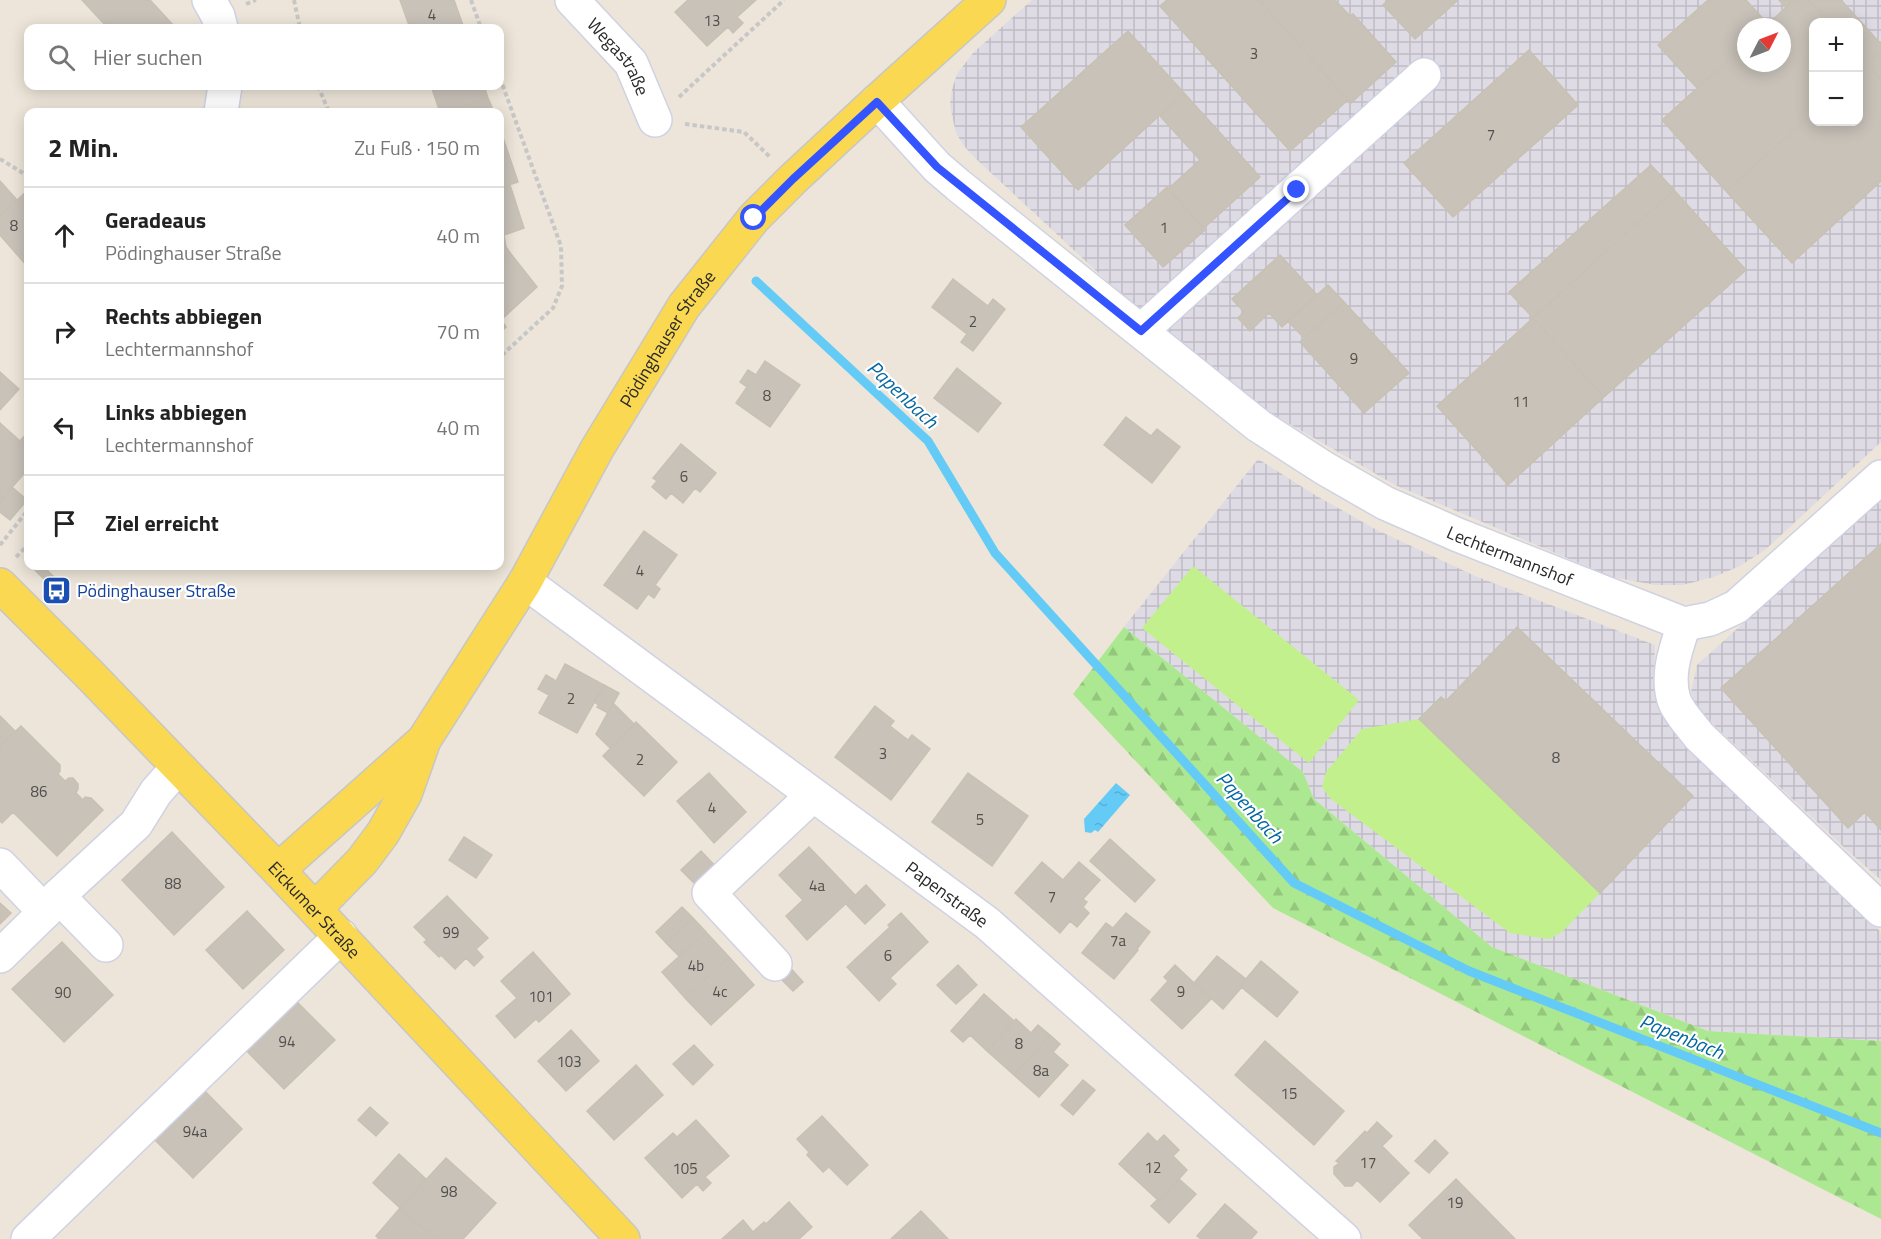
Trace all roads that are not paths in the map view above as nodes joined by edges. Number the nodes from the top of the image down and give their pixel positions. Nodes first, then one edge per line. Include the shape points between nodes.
1 (208, 0) edge
2 (572, 0) edge
3 (989, 0) edge
4 (220, 24) edge
5 (1424, 75) dead end
6 (224, 90) edge
7 (877, 102) junction
8 (222, 108) edge
9 (655, 120) road end
10 (1141, 331) junction
11 (1881, 477) edge
12 (525, 582) junction
13 (0, 585) edge
14 (1684, 624) junction
15 (424, 740) junction
16 (178, 767) junction
17 (813, 795) junction
18 (0, 865) edge
19 (278, 870) junction
20 (52, 904) junction
21 (315, 909) junction
22 (1881, 910) edge
23 (341, 936) junction
24 (106, 945) dead end
25 (0, 956) edge
26 (775, 964) dead end
27 (28, 1239) edge
28 (623, 1239) edge
29 (1344, 1239) edge

1 - 4 street
2 - 9 street, Wegastraße via 631,63
3 - 7 main road, Pödinghauser Straße
5 - 10 street
6 - 8 street
7 - 10 street, Lechtermannshof via 937,167
7 - 12 main road, Pödinghauser Straße via 754,218 684,306 597,449
10 - 14 street, Lechtermannshof via 1259,426 1385,503
11 - 14 street via 1736,607 1710,619
12 - 15 main road, Pödinghauser Straße
12 - 17 street, Papenstraße
13 - 16 main road, Eickumer Straße
14 - 22 street via 1672,665 1675,702 1699,736
15 - 19 main road, Pödinghauser Straße
15 - 21 main road, Pödinghauser Straße via 405,794 383,833 362,861
16 - 19 main road, Eickumer Straße
16 - 20 street via 136,824
17 - 26 street via 709,893
17 - 29 street, Papenstraße via 987,923
18 - 20 street
19 - 21 main road, Eickumer Straße
20 - 24 street
20 - 25 street
21 - 23 main road, Eickumer Straße
23 - 27 street
23 - 28 main road, Eickumer Straße

